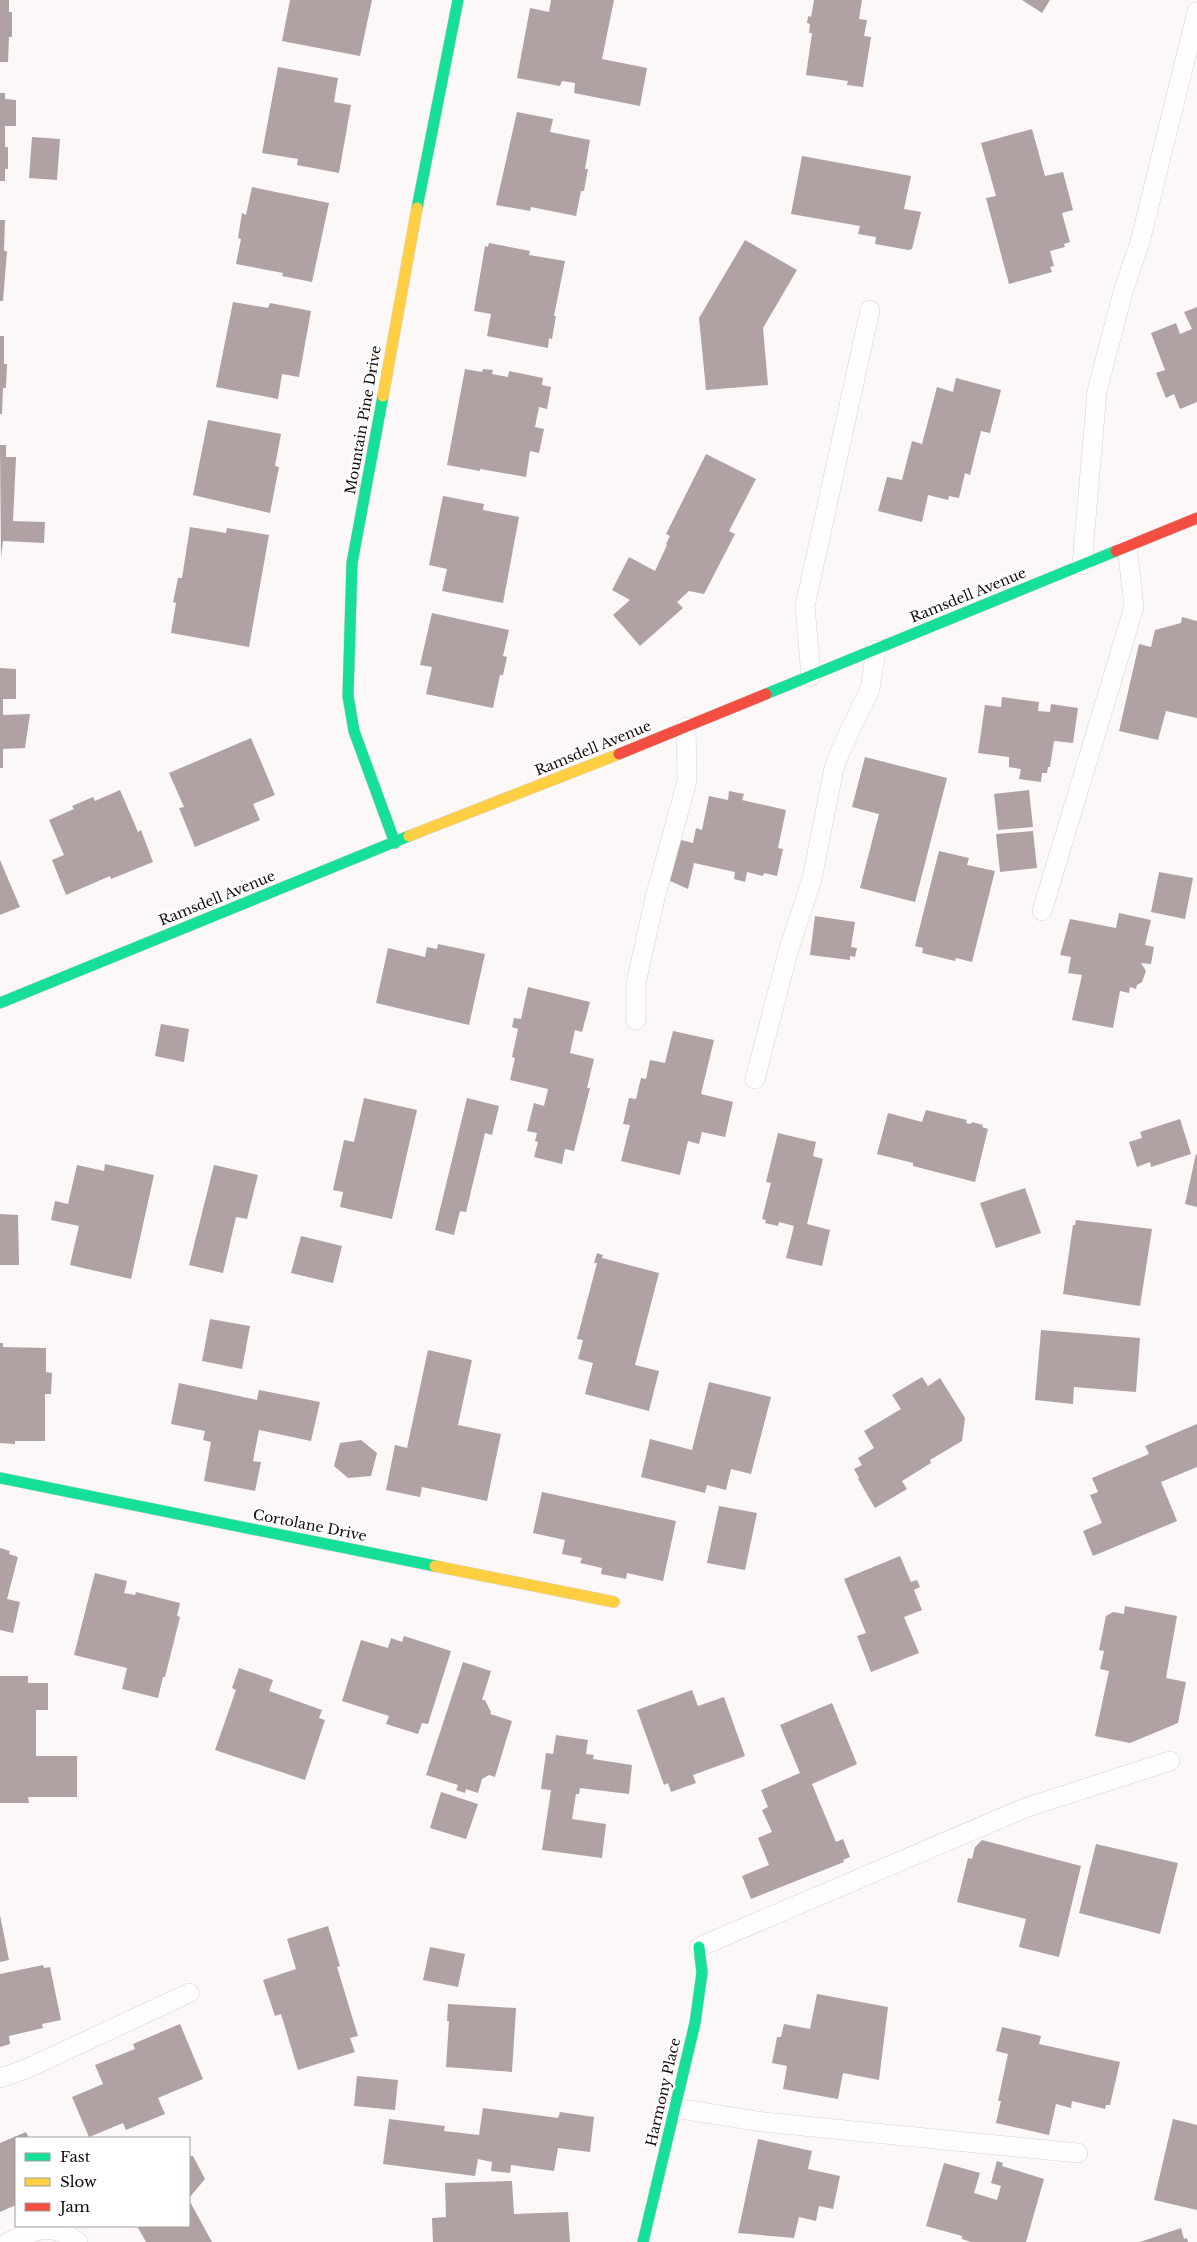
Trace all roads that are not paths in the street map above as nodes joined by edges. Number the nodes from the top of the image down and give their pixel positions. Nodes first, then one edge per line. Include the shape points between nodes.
1 (458, 0) edge
2 (1197, 12) edge
3 (870, 310) dead end
4 (1197, 518) edge
5 (1127, 546) junction
6 (1082, 565) junction
7 (876, 650) junction
8 (810, 676) junction
9 (686, 727) junction
10 (395, 842) junction
11 (1042, 911) dead end
12 (0, 1003) edge
13 (636, 1020) dead end
14 (755, 1079) dead end
15 (0, 1478) edge
16 (614, 1602) dead end
17 (1170, 1760) dead end
18 (699, 1947) joint
19 (189, 1993) dead end
20 (0, 2078) edge
21 (675, 2108) junction
22 (1078, 2153) dead end
23 (8, 2242) edge
24 (78, 2242) edge
25 (643, 2242) edge

1 - 10 street, Mountain Pine Drive via 352,563 348,696 354,731
2 - 6 lane via 1140,242 1097,391
3 - 8 lane via 805,606
4 - 5 street, Ramsdell Avenue
5 - 6 street, Ramsdell Avenue
5 - 11 lane via 1134,608
6 - 7 street, Ramsdell Avenue
7 - 8 street, Ramsdell Avenue
7 - 14 lane via 870,689 834,768 812,879 788,952
8 - 9 street, Ramsdell Avenue
9 - 10 street, Ramsdell Avenue
9 - 13 lane via 687,781 636,983
10 - 12 street, Ramsdell Avenue
15 - 16 street, Cortolane Drive
17 - 18 lane via 1025,1808
18 - 21 street, Harmony Place via 702,1973 695,2023
19 - 20 lane
21 - 22 lane via 763,2122
21 - 25 street, Harmony Place
23 - 24 lane via 33,2231 58,2229

